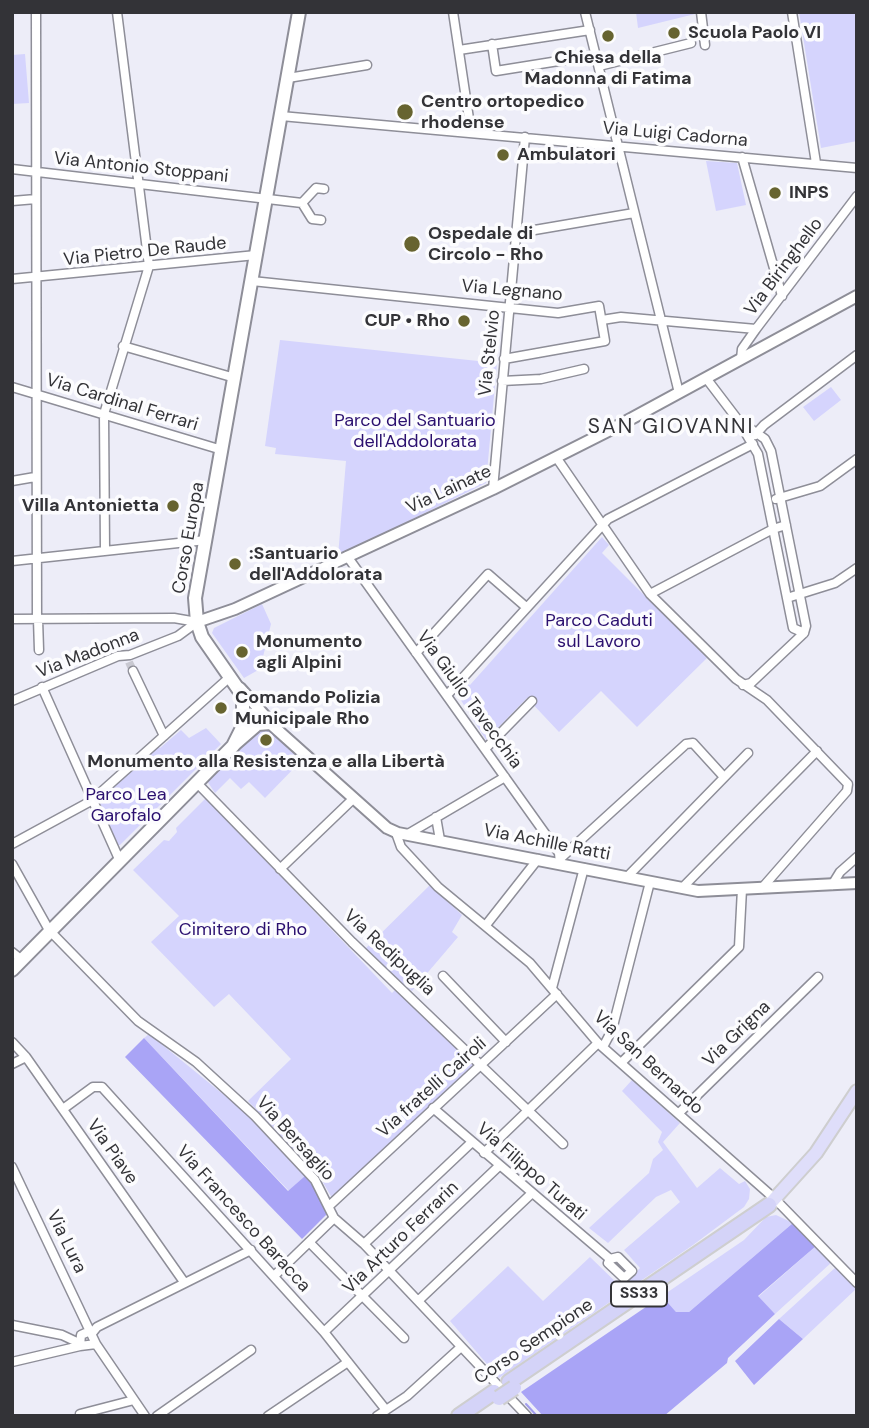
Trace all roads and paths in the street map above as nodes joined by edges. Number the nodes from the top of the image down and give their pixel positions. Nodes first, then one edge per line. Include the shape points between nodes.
1 (36, 12) edge
2 (117, 12) edge
3 (299, 12) edge
4 (453, 12) edge
5 (585, 12) edge
6 (701, 12) edge
7 (792, 12) edge
8 (590, 30) junction
9 (691, 43) dead end
10 (492, 44) junction
11 (705, 45) dead end
12 (458, 50) junction
13 (596, 55) junction
14 (367, 65) dead end
15 (599, 66) junction
16 (288, 78) junction
17 (282, 116) junction
18 (471, 132) junction
19 (526, 137) junction
20 (618, 145) junction
21 (742, 157) junction
22 (816, 163) junction
23 (857, 168) edge
24 (12, 169) edge
25 (35, 172) junction
26 (139, 183) junction
27 (324, 189) dead end
28 (857, 196) edge
29 (36, 198) junction
30 (266, 198) junction
31 (12, 201) edge
32 (302, 203) junction
33 (634, 213) junction
34 (321, 220) dead end
35 (517, 233) junction
36 (257, 256) junction
37 (149, 267) junction
38 (12, 279) edge
39 (37, 279) junction
40 (252, 281) junction
41 (782, 296) junction
42 (857, 296) edge
43 (510, 307) junction
44 (601, 320) junction
45 (662, 320) junction
46 (756, 329) junction
47 (123, 346) junction
48 (857, 355) edge
49 (505, 359) junction
50 (741, 359) junction
51 (584, 369) dead end
52 (235, 378) junction
53 (706, 378) junction
54 (502, 381) junction
55 (12, 387) edge
56 (679, 393) junction
57 (36, 394) junction
58 (104, 414) junction
59 (756, 441) junction
60 (222, 450) junction
61 (556, 457) junction
62 (857, 459) edge
63 (35, 477) junction
64 (12, 481) edge
65 (493, 489) junction
66 (780, 498) junction
67 (768, 501) junction
68 (601, 525) junction
69 (786, 525) junction
70 (773, 528) junction
71 (206, 540) junction
72 (105, 551) junction
73 (347, 556) junction
74 (37, 558) junction
75 (12, 561) edge
76 (857, 568) edge
77 (650, 594) junction
78 (800, 595) junction
79 (787, 598) junction
80 (526, 607) junction
81 (174, 618) junction
82 (12, 619) edge
83 (37, 619) junction
84 (197, 622) junction
85 (804, 632) junction
86 (175, 637) junction
87 (39, 650) dead end
88 (416, 653) junction
89 (133, 671) tunnel mouth
90 (231, 676) junction
91 (743, 685) junction
92 (42, 687) junction
93 (240, 688) junction
94 (448, 694) junction
95 (12, 701) edge
96 (532, 701) dead end
97 (245, 717) junction
98 (271, 724) junction
99 (164, 736) junction
100 (233, 746) junction
101 (486, 747) junction
102 (817, 751) junction
103 (748, 753) dead end
104 (505, 776) junction
105 (724, 777) junction
106 (196, 782) junction
107 (354, 798) junction
108 (91, 801) junction
109 (436, 817) junction
110 (402, 833) junction
111 (440, 839) junction
112 (12, 844) edge
113 (857, 857) edge
114 (119, 859) junction
115 (538, 859) junction
116 (561, 860) junction
117 (12, 864) edge
118 (584, 868) junction
119 (280, 869) junction
120 (627, 877) junction
121 (650, 882) junction
122 (857, 884) edge
123 (832, 885) junction
124 (682, 888) junction
125 (742, 889) junction
126 (761, 889) junction
127 (486, 925) junction
128 (49, 930) junction
129 (15, 961) edge
130 (443, 976) dead end
131 (818, 977) dead end
132 (555, 991) junction
133 (12, 1042) edge
134 (506, 1042) junction
135 (601, 1045) junction
136 (26, 1056) junction
137 (622, 1062) junction
138 (12, 1064) edge
139 (483, 1064) junction
140 (857, 1091) edge
141 (433, 1108) junction
142 (63, 1109) junction
143 (528, 1110) junction
144 (678, 1113) junction
145 (472, 1142) junction
146 (564, 1144) dead end
147 (484, 1153) junction
148 (499, 1166) junction
149 (12, 1167) edge
150 (531, 1194) junction
151 (772, 1202) junction
152 (329, 1206) junction
153 (334, 1218) junction
154 (309, 1242) junction
155 (364, 1244) junction
156 (251, 1250) junction
157 (610, 1259) dead end
158 (389, 1271) junction
159 (274, 1276) junction
160 (184, 1282) junction
161 (857, 1283) edge
162 (363, 1296) junction
163 (418, 1301) junction
164 (12, 1325) edge
165 (324, 1332) junction
166 (85, 1337) junction
167 (404, 1338) dead end
168 (96, 1344) junction
169 (461, 1347) junction
170 (251, 1350) dead end
171 (12, 1362) edge
172 (348, 1362) junction
173 (496, 1395) junction
174 (134, 1400) junction
175 (386, 1410) junction
176 (80, 1414) dead end
177 (145, 1416) edge
178 (157, 1416) edge
179 (268, 1416) edge
180 (377, 1416) edge
181 (459, 1416) edge
182 (473, 1416) edge
183 (527, 1416) edge

1 - 25 street
2 - 26 street
3 - 16 main road, Corso Europa
4 - 12 street
5 - 8 street
6 - 11 street
7 - 22 street
8 - 10 street
8 - 13 street
9 - 15 street
10 - 12 street
10 - 13 street via 496,71
12 - 18 street
13 - 15 street
14 - 16 street
15 - 20 street
16 - 17 main road, Corso Europa
17 - 18 street, Via Luigi Cadorna
17 - 30 main road, Corso Europa
18 - 19 street, Via Luigi Cadorna
19 - 20 street, Via Luigi Cadorna
19 - 35 street, Via Stelvio
20 - 21 street, Via Luigi Cadorna
20 - 33 street
21 - 22 street, Via Luigi Cadorna
21 - 41 street
22 - 23 street, Via Luigi Cadorna
24 - 25 street, Via Antonio Stoppani
25 - 26 street, Via Antonio Stoppani
25 - 29 street
26 - 30 street, Via Antonio Stoppani
26 - 37 street
27 - 32 street via 316,188
28 - 41 street, Via Biringhello
29 - 31 street
29 - 39 street
30 - 32 street, Via Antonio Stoppani
30 - 36 main road, Corso Europa
32 - 34 street via 312,219
33 - 35 street
33 - 45 street
35 - 43 street, Via Stelvio
36 - 37 street, Via Pietro De Raude
36 - 40 main road, Corso Europa
37 - 39 street, Via Pietro De Raude
37 - 47 street
38 - 39 street, Via Pietro De Raude
39 - 57 street
40 - 43 street, Via Legnano
40 - 52 main road, Corso Europa
41 - 46 street, Via Biringhello
42 - 50 street, Via Lainate
43 - 44 street, Via Legnano via 558,313 599,306
43 - 49 street, Via Stelvio
44 - 45 street
44 - 49 street via 605,341
45 - 46 street
45 - 56 street
46 - 50 street, Via Biringhello via 742,349
47 - 52 street
47 - 58 street
48 - 59 street via 764,425
49 - 54 street, Via Stelvio
50 - 53 street, Via Lainate
51 - 54 street via 541,379
52 - 60 main road, Corso Europa
53 - 56 street, Via Lainate
53 - 59 street
54 - 65 street, Via Stelvio
55 - 57 street, Via Cardinal Ferrari
56 - 61 street, Via Lainate
57 - 58 street, Via Cardinal Ferrari
57 - 63 street
58 - 60 street, Via Cardinal Ferrari
58 - 72 street
59 - 66 street via 771,451
59 - 67 street
59 - 68 street
60 - 71 main road, Corso Europa
61 - 65 street, Via Lainate
61 - 68 street
62 - 66 street via 820,486
63 - 64 street
63 - 74 street
65 - 73 street, Via Lainate
66 - 67 street
66 - 69 street
67 - 70 street
68 - 77 street
68 - 80 street
69 - 70 street
69 - 78 street
70 - 77 street
70 - 79 street
71 - 72 street
71 - 84 main road, Corso Europa via 195,598
72 - 74 street
73 - 84 street, Via Lainate
73 - 88 street, Via Giulio Tavecchia
74 - 75 street
74 - 83 street
76 - 78 street via 835,583
77 - 91 street
78 - 79 street
78 - 85 street
79 - 85 street via 793,628
80 - 88 street via 488,574
80 - 94 street
81 - 83 street
81 - 84 street
81 - 86 street
82 - 83 street
83 - 87 street
84 - 86 street, Via Madonna
84 - 90 main road, Corso Europa via 208,647
85 - 91 street via 751,683
86 - 92 street, Via Madonna
88 - 94 street, Via Giulio Tavecchia
89 - 99 street
90 - 93 main road, Corso Europa
90 - 99 street
91 - 102 street via 767,700
92 - 95 street, Via Madonna
92 - 108 street
93 - 97 main road, Corso Europa
93 - 98 street
94 - 101 street, Via Giulio Tavecchia
96 - 101 street
97 - 98 street
97 - 100 main road
98 - 100 street via 258,725
98 - 107 street
99 - 108 street
100 - 106 main road
101 - 104 street, Via Giulio Tavecchia
102 - 124 street
102 - 126 street via 849,788
103 - 105 street
104 - 109 street
104 - 116 street, Via Giulio Tavecchia
105 - 116 street via 693,743 686,744
105 - 120 street
106 - 114 main road
106 - 119 street, Via Redipuglia
107 - 110 street
107 - 119 street
108 - 112 street
108 - 114 street
109 - 110 street
109 - 111 street
110 - 111 street, Via Achille Ratti
110 - 127 street, Via San Bernardo via 401,847 438,887
111 - 115 street, Via Achille Ratti
113 - 123 street
114 - 128 main road
115 - 116 street, Via Achille Ratti
115 - 127 street
116 - 118 street, Via Achille Ratti
117 - 128 street, Via Bersaglio
118 - 120 street, Via Achille Ratti
118 - 132 street
119 - 139 street, Via Redipuglia
120 - 121 street, Via Achille Ratti
121 - 124 street, Via Achille Ratti
121 - 135 street via 612,1030
122 - 123 street, Via Achille Ratti
123 - 126 street, Via Achille Ratti
124 - 125 street, Via Achille Ratti
125 - 126 street, Via Achille Ratti
125 - 137 street via 738,947
127 - 132 street, Via San Bernardo
128 - 129 main road
128 - 152 street, Via Bersaglio via 138,1021 196,1062 255,1116 315,1180
130 - 134 street
131 - 144 street, Via Grigna
132 - 134 street, Via fratelli Cairoli
132 - 135 street, Via San Bernardo
133 - 136 street, Via Piave
134 - 139 street, Via fratelli Cairoli
135 - 137 street, Via San Bernardo
135 - 143 street
136 - 138 street
136 - 142 street, Via Piave
137 - 144 street, Via San Bernardo
139 - 141 street, Via fratelli Cairoli
139 - 143 street, Via Redipuglia
140 - 151 main road, Corso Sempione / SS33 via 816,1153
141 - 145 street, Via Filippo Turati
141 - 152 street, Via fratelli Cairoli
142 - 156 street, Via Francesco Baracca via 93,1087 102,1087
142 - 160 street, Via Piave
143 - 146 street, Via Redipuglia
143 - 147 street
144 - 151 street, Via San Bernardo
145 - 147 street, Via Filippo Turati
145 - 155 street
147 - 148 street, Via Filippo Turati
148 - 150 street, Via Filippo Turati
148 - 158 street, Via Arturo Ferrarin
149 - 166 street, Via Lura
150 - 157 street, Via Filippo Turati
150 - 163 street
151 - 161 street, Via San Bernardo
151 - 173 highway, Corso Sempione / SS33, bridge via 732,1241
152 - 153 street, Via Bersaglio
153 - 154 street
153 - 155 street, Via Bersaglio
154 - 159 street
154 - 162 street
155 - 158 street, Via Bersaglio
156 - 159 street, Via Francesco Baracca
156 - 160 street
158 - 162 street, Via Arturo Ferrarin
158 - 163 street, Via Bersaglio
159 - 165 street, Via Francesco Baracca
160 - 166 street
162 - 165 street, Via Arturo Ferrarin
162 - 167 street
163 - 169 street, Via Bersaglio
164 - 166 street
165 - 172 street, Via Francesco Baracca
166 - 168 street
166 - 168 street, Via Lura
166 - 171 street
168 - 174 street
169 - 175 street
169 - 183 street, Via Bersaglio
170 - 178 street
172 - 175 street, Via Francesco Baracca
172 - 179 street
173 - 181 highway, Corso Sempione / SS33
173 - 182 highway, Corso Sempione / SS33
174 - 176 street
174 - 177 street
175 - 180 street

